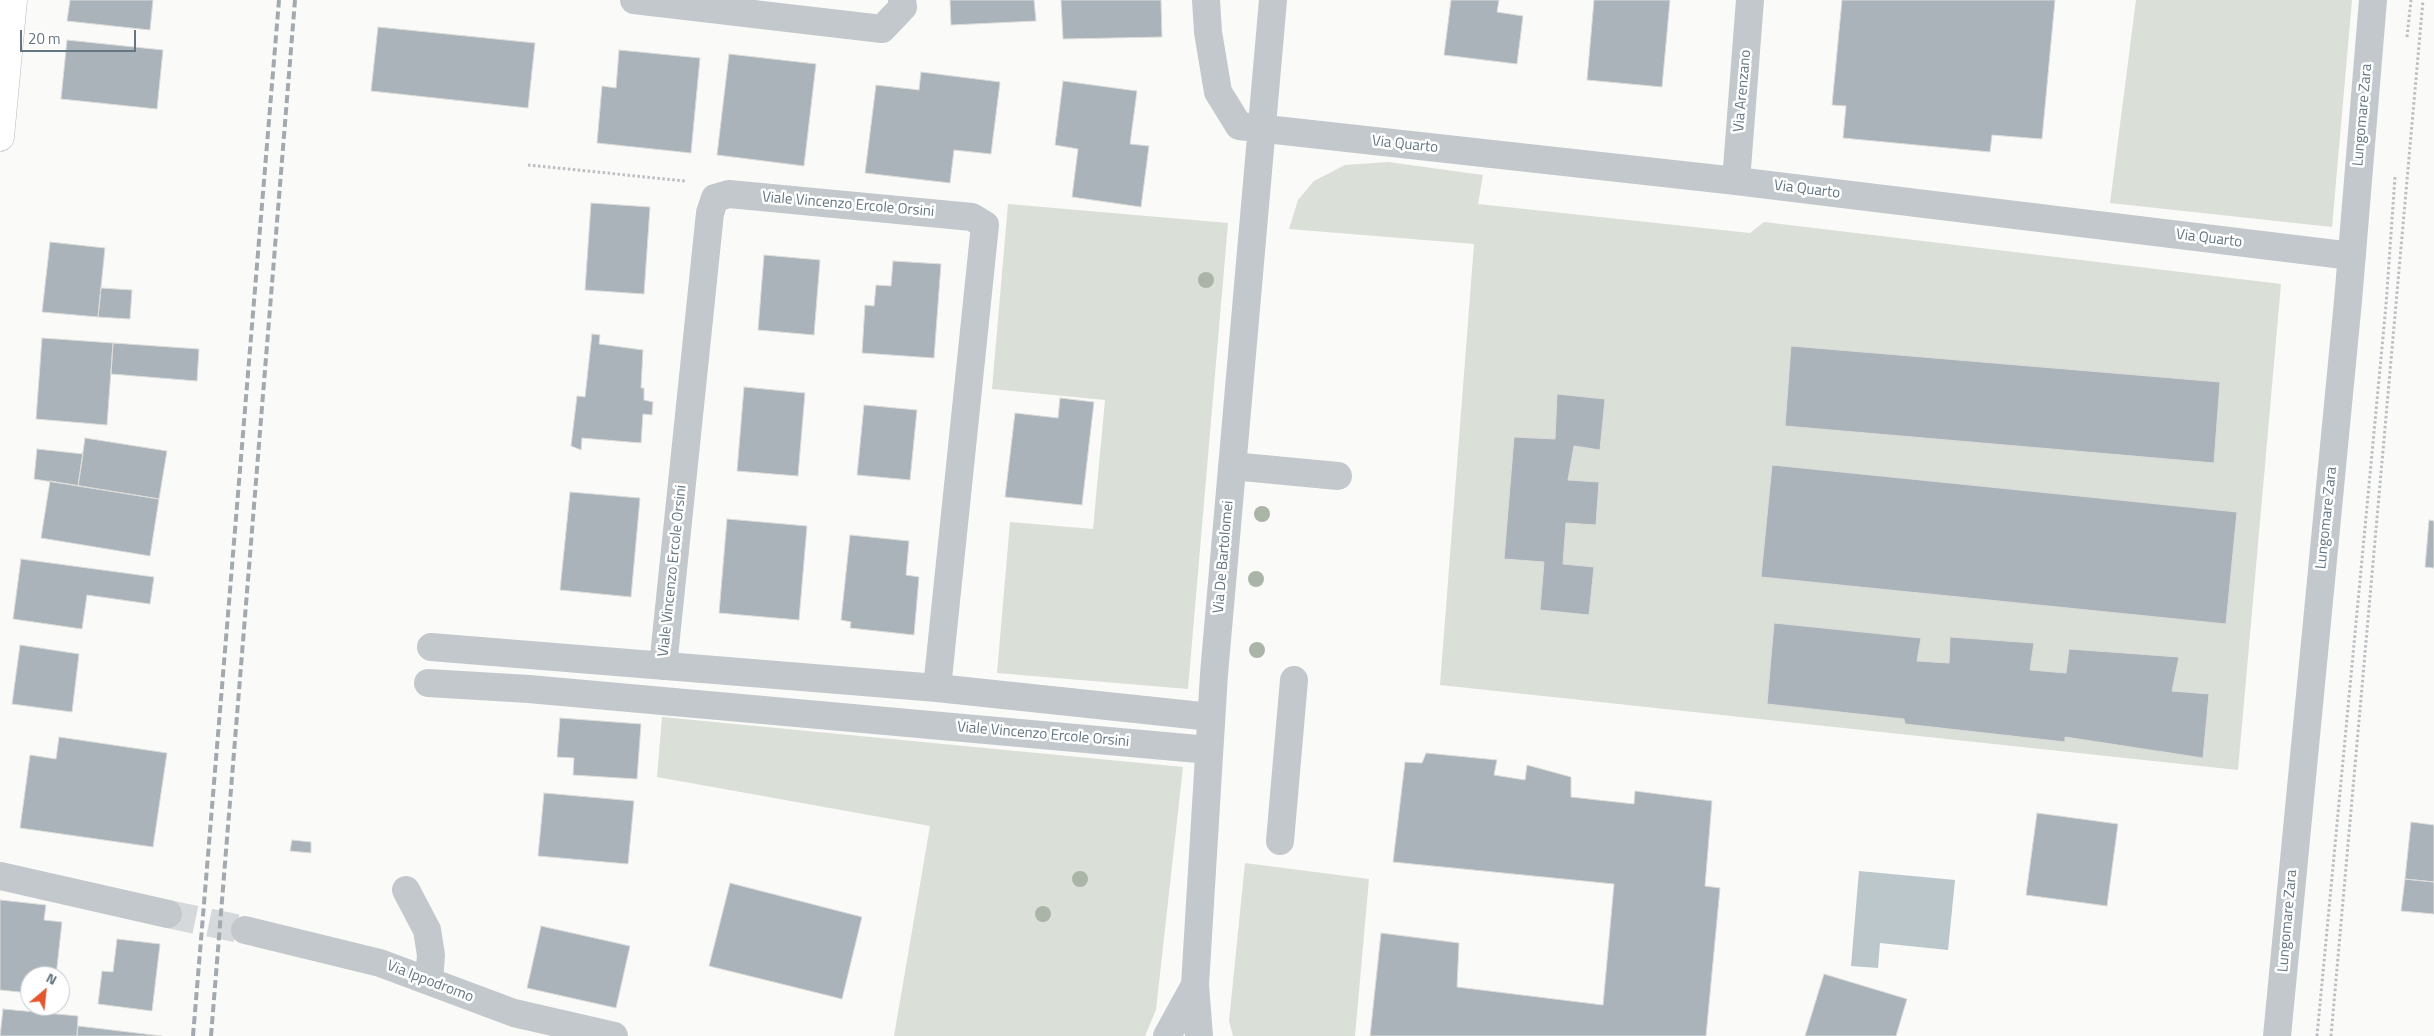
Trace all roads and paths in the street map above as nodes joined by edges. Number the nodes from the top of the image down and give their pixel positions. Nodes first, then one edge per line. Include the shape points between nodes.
1 (13, 0) edge
2 (634, 0) edge
3 (902, 0) edge
4 (1206, 0) edge
5 (1273, 0) edge
6 (1750, 0) edge
7 (2373, 0) edge
8 (2410, 0) edge
9 (2423, 0) edge
10 (802, 9) edge
11 (2407, 39) dead end
12 (1261, 129) junction
13 (0, 137) edge
14 (528, 165) dead end
15 (2396, 167) dead end
16 (1736, 181) junction
17 (715, 198) junction
18 (2352, 256) junction
19 (1232, 466) junction
20 (1338, 476) dead end
21 (430, 647) dead end
22 (663, 666) junction
23 (1294, 680) dead end
24 (428, 683) dead end
25 (937, 688) junction
26 (1211, 717) junction
27 (1209, 750) junction
28 (1280, 841) dead end
29 (0, 876) edge
30 (406, 890) dead end
31 (168, 914) tunnel mouth
32 (245, 930) tunnel mouth
33 (429, 981) junction
34 (1195, 985) junction
35 (614, 1036) edge
36 (1167, 1036) edge
37 (1199, 1036) edge
38 (2277, 1036) edge
39 (2317, 1036) edge
40 (2331, 1036) edge

1 - 13 main road
2 - 10 street
3 - 10 street via 903,7 882,29
4 - 12 street via 1218,92 1239,126
5 - 12 street, Via De Bartolomei
6 - 16 street, Via Arenzano
7 - 18 street, Lungomare Zara
8 - 11 path
9 - 40 path
12 - 16 street, Via Quarto
12 - 19 street, Via De Bartolomei
14 - 17 path via 695,182
15 - 39 path via 2386,306
16 - 18 street, Via Quarto
17 - 22 street, Viale Vincenzo Ercole Orsini via 710,212
17 - 25 street, Viale Vincenzo Ercole Orsini via 729,194 962,216 985,224
18 - 38 street, Lungomare Zara
19 - 20 street
19 - 26 street, Via De Bartolomei
21 - 22 street, Viale Vincenzo Ercole Orsini
22 - 25 street, Viale Vincenzo Ercole Orsini
23 - 28 street
24 - 27 street, Viale Vincenzo Ercole Orsini via 548,690
25 - 26 street, Viale Vincenzo Ercole Orsini
26 - 27 street, Via De Bartolomei
27 - 34 street, Via De Bartolomei
29 - 31 street
30 - 33 street via 427,930 431,955
32 - 33 street, Via Ippodromo via 380,963
33 - 35 street, Via Ippodromo via 514,1014
34 - 36 street, Via De Bartolomei
34 - 37 street, Via De Bartolomei

